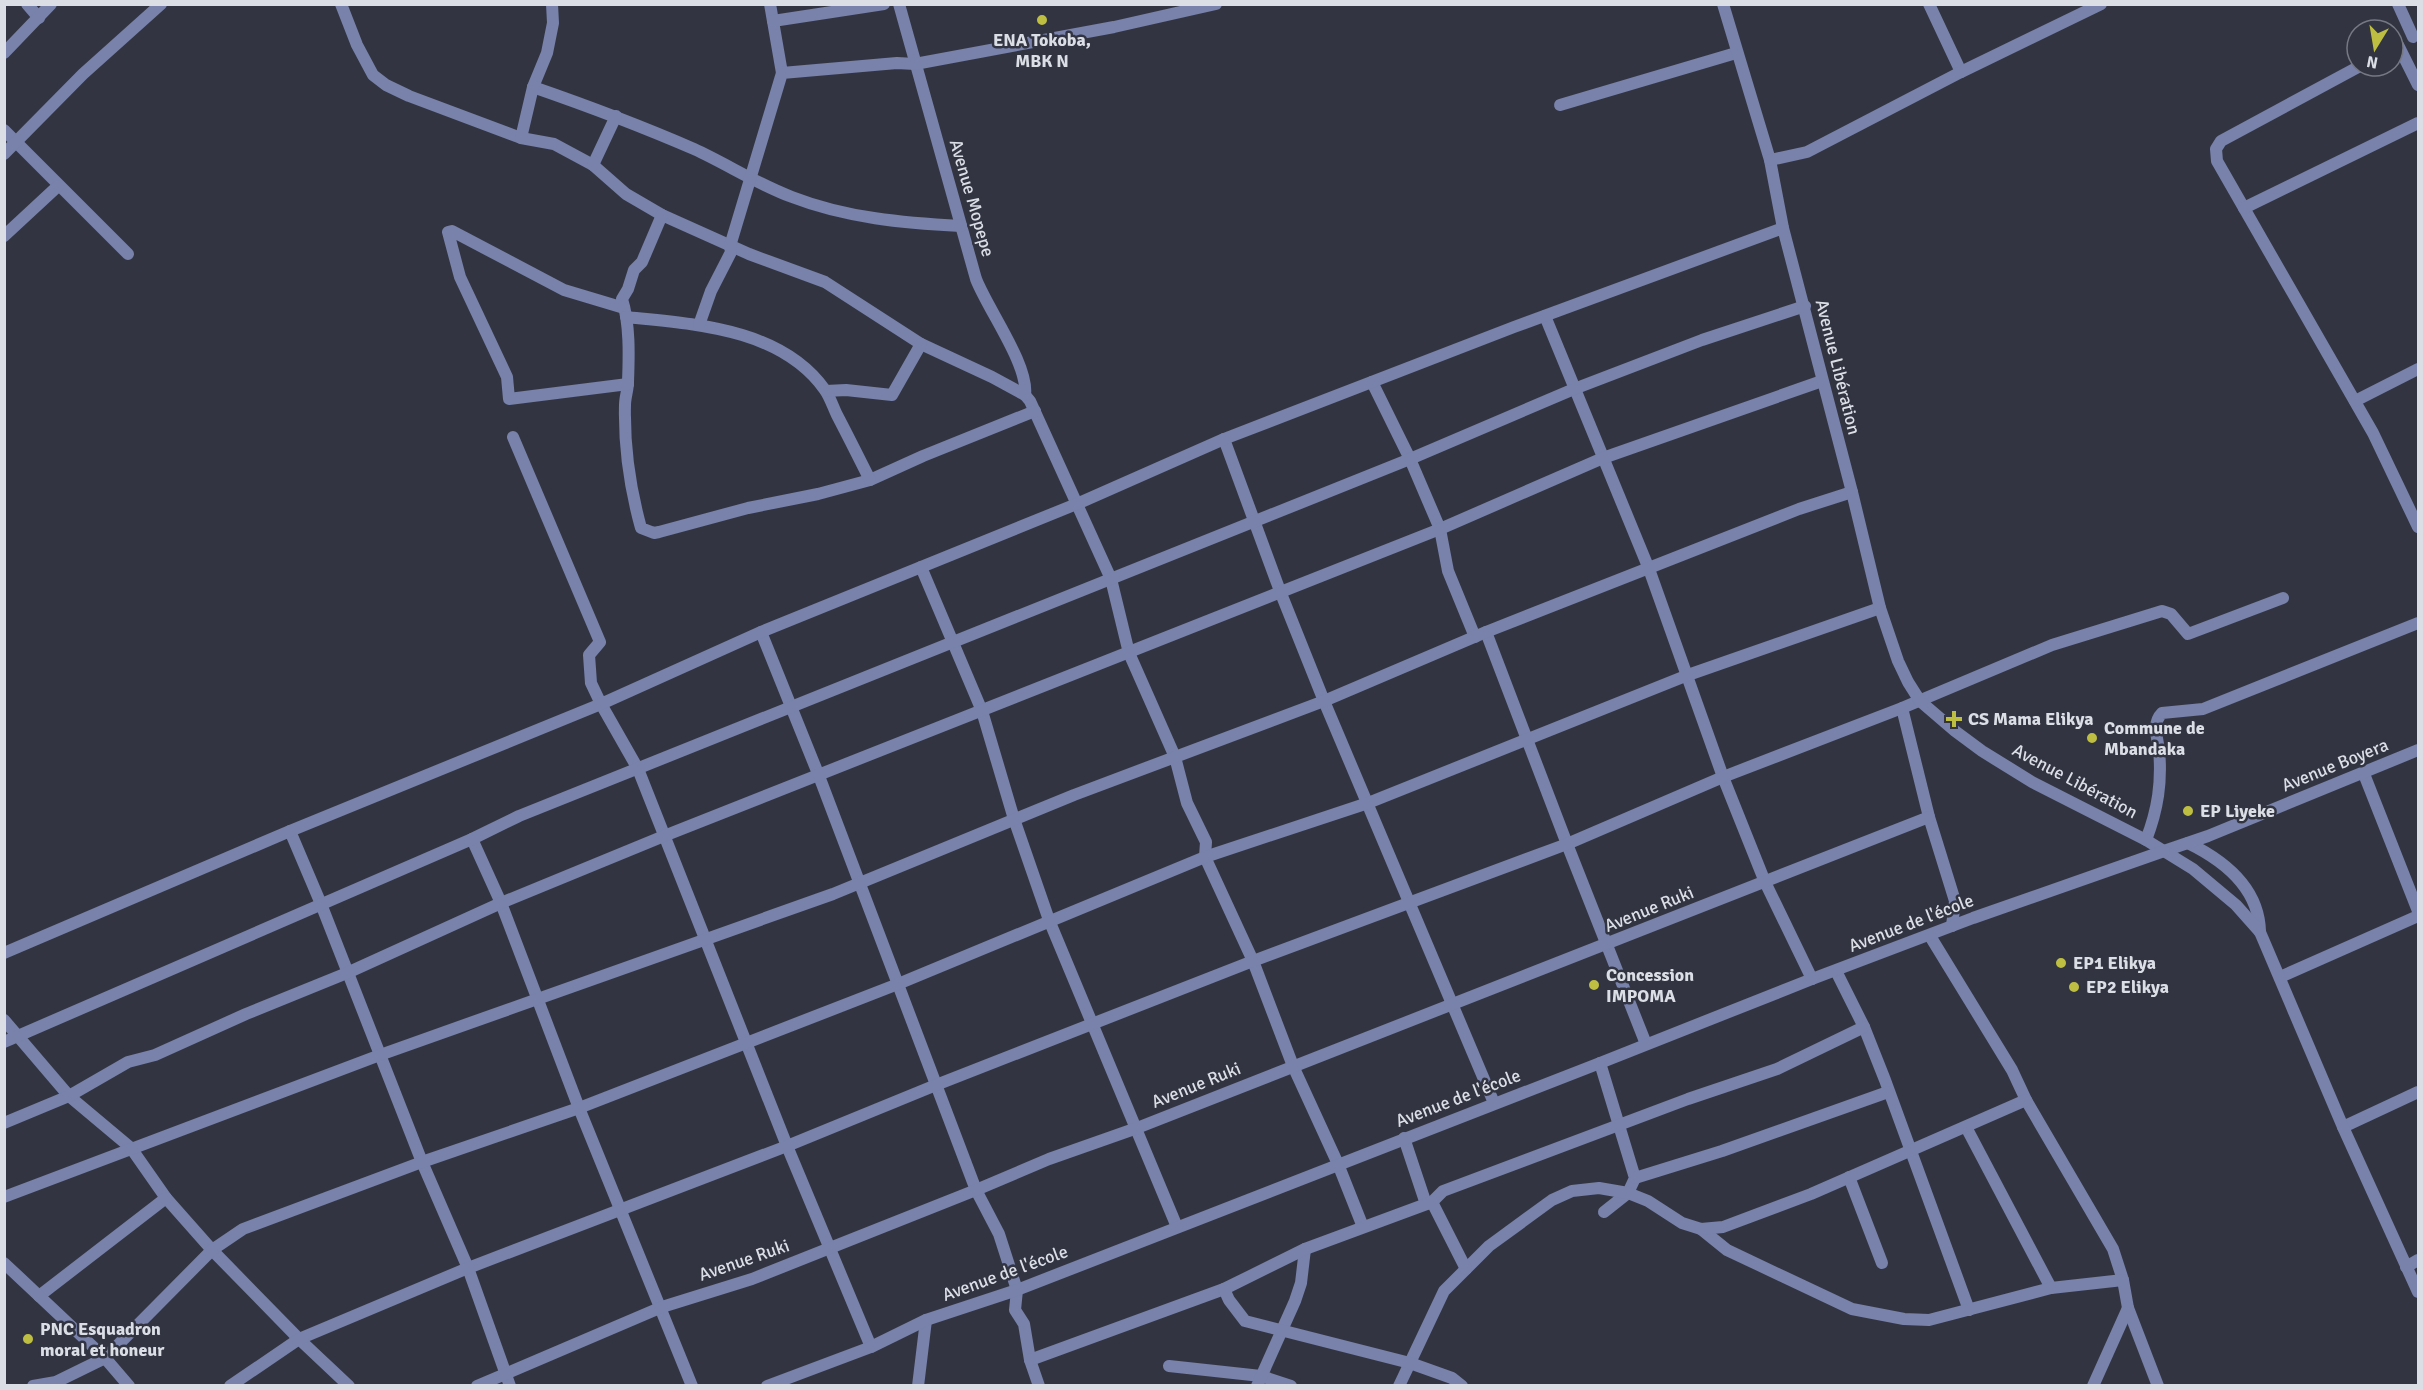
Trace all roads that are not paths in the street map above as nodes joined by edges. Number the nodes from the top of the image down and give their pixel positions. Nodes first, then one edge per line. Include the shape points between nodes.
1 (27, 4) edge
2 (51, 4) edge
3 (161, 4) edge
4 (341, 4) edge
5 (552, 4) edge
6 (770, 4) edge
7 (884, 4) edge
8 (899, 4) edge
9 (1216, 4) edge
10 (1723, 4) edge
11 (1929, 4) edge
12 (2101, 4) edge
13 (2398, 4) edge
14 (39, 18) junction
15 (773, 21) junction
16 (2416, 36) edge
17 (4, 53) edge
18 (1736, 53) junction
19 (2405, 62) edge
20 (915, 64) junction
21 (1961, 72) junction
22 (782, 73) junction
23 (2345, 74) edge
24 (2418, 85) edge
25 (533, 87) junction
26 (1560, 105) dead end
27 (616, 116) junction
28 (2418, 123) edge
29 (4, 130) edge
30 (521, 138) junction
31 (17, 142) junction
32 (4, 154) edge
33 (1770, 160) junction
34 (593, 165) junction
35 (752, 180) junction
36 (58, 186) junction
37 (2244, 208) junction
38 (663, 215) junction
39 (961, 226) junction
40 (1783, 228) junction
41 (4, 236) edge
42 (730, 246) junction
43 (128, 254) dead end
44 (1804, 306) junction
45 (625, 312) junction
46 (1545, 316) junction
47 (699, 325) junction
48 (921, 344) junction
49 (2418, 369) edge
50 (1822, 381) junction
51 (1372, 382) junction
52 (628, 384) junction
53 (1574, 389) junction
54 (826, 391) junction
55 (1026, 395) junction
56 (2355, 401) junction
57 (1035, 411) junction
58 (513, 437) dead end
59 (1224, 439) junction
60 (1603, 458) junction
61 (1410, 459) junction
62 (870, 480) junction
63 (1852, 492) junction
64 (1079, 503) junction
65 (1254, 521) junction
66 (2418, 527) edge
67 (1440, 529) junction
68 (921, 567) junction
69 (1648, 569) junction
70 (1112, 579) junction
71 (1280, 591) junction
72 (2283, 598) dead end
73 (1880, 608) junction
74 (2418, 623) edge
75 (761, 632) junction
76 (1481, 634) junction
77 (952, 642) junction
78 (1130, 653) junction
79 (1688, 675) junction
80 (1324, 701) junction
81 (1920, 701) junction
82 (601, 704) junction
83 (792, 706) junction
84 (1902, 708) junction
85 (982, 711) junction
86 (1526, 739) junction
87 (2418, 750) edge
88 (1175, 757) junction
89 (638, 769) junction
90 (2364, 774) junction
91 (819, 776) junction
92 (1723, 777) junction
93 (1368, 803) junction
94 (1929, 818) junction
95 (1014, 819) junction
96 (290, 831) junction
97 (664, 836) junction
98 (472, 839) junction
99 (2146, 840) junction
100 (2188, 843) junction
101 (1567, 844) junction
102 (2164, 851) junction
103 (1205, 857) junction
104 (1765, 882) junction
105 (859, 883) junction
106 (1955, 901) junction
107 (1410, 902) junction
108 (501, 903) junction
109 (321, 904) junction
110 (2418, 911) edge
111 (2418, 916) edge
112 (1973, 918) junction
113 (1049, 920) junction
114 (1952, 926) junction
115 (2260, 932) junction
116 (1930, 936) junction
117 (704, 939) junction
118 (1608, 945) junction
119 (4, 953) edge
120 (1253, 961) junction
121 (1836, 971) junction
122 (347, 973) junction
123 (2280, 977) junction
124 (1812, 979) junction
125 (898, 984) junction
126 (538, 998) junction
127 (1452, 1004) junction
128 (4, 1020) edge
129 (1093, 1023) junction
130 (1864, 1027) junction
131 (21, 1036) junction
132 (4, 1042) edge
133 (746, 1042) junction
134 (1646, 1044) junction
135 (380, 1055) junction
136 (1600, 1064) junction
137 (1293, 1066) junction
138 (936, 1085) junction
139 (1888, 1092) junction
140 (2418, 1092) edge
141 (69, 1096) junction
142 (2026, 1100) junction
143 (1494, 1103) junction
144 (579, 1108) junction
145 (4, 1123) edge
146 (1620, 1124) junction
147 (2343, 1127) junction
148 (1137, 1128) junction
149 (1965, 1128) junction
150 (1404, 1138) junction
151 (787, 1146) junction
152 (130, 1148) junction
153 (1910, 1152) junction
154 (422, 1162) junction
155 (1338, 1164) junction
156 (1849, 1177) junction
157 (1635, 1178) junction
158 (976, 1190) junction
159 (1628, 1193) junction
160 (4, 1197) edge
161 (166, 1198) junction
162 (1429, 1203) junction
163 (620, 1209) junction
164 (1604, 1212) dead end
165 (1177, 1227) junction
166 (1363, 1227) junction
167 (1701, 1229) junction
168 (831, 1248) junction
169 (1305, 1249) junction
170 (212, 1250) junction
171 (2418, 1260) edge
172 (4, 1263) edge
173 (1881, 1263) dead end
174 (2406, 1267) junction
175 (468, 1269) junction
176 (1467, 1269) junction
177 (2123, 1280) junction
178 (2051, 1288) junction
179 (1224, 1289) junction
180 (1017, 1290) junction
181 (2418, 1292) edge
182 (39, 1296) junction
183 (662, 1307) junction
184 (2127, 1308) junction
185 (1969, 1310) junction
186 (926, 1320) junction
187 (1281, 1329) junction
188 (299, 1339) junction
189 (871, 1347) junction
190 (105, 1358) junction
191 (1030, 1360) junction
192 (1410, 1363) junction
193 (1169, 1366) dead end
194 (508, 1380) edge
195 (1259, 1381) edge
196 (33, 1386) edge
197 (129, 1386) edge
198 (230, 1386) edge
199 (349, 1386) edge
200 (477, 1386) edge
201 (692, 1386) edge
202 (767, 1386) edge
203 (918, 1386) edge
204 (1040, 1386) edge
205 (1291, 1386) edge
206 (1399, 1386) edge
207 (1462, 1386) edge
208 (2093, 1386) edge
209 (2158, 1386) edge

1 - 14 street
2 - 14 street
3 - 31 street via 83,74
4 - 30 street via 373,75 386,85
5 - 25 street via 547,53
6 - 15 street
7 - 15 street
8 - 20 street, Avenue Mopepe
9 - 20 street
10 - 18 street, Avenue Libération
11 - 21 street
12 - 21 street
13 - 16 street
14 - 17 street
15 - 22 street
18 - 26 street
18 - 33 street, Avenue Libération
19 - 24 street
20 - 22 street
20 - 39 street, Avenue Mopepe
21 - 33 street via 1807,152
22 - 35 street
23 - 37 street via 2221,141 2216,149 2217,161
25 - 27 street
25 - 30 street
27 - 34 street
27 - 35 street
28 - 37 street
29 - 31 street
30 - 34 street via 554,144
31 - 32 street
31 - 36 street
33 - 40 street, Avenue Libération
34 - 38 street via 626,194
35 - 39 street via 793,198 839,211 903,223
35 - 42 street
36 - 41 street
36 - 43 street
37 - 56 street
38 - 42 street
38 - 45 street via 622,299
39 - 55 street, Avenue Mopepe via 983,296 1024,373
40 - 44 street, Avenue Libération
40 - 46 street
42 - 47 street via 731,252
42 - 48 street via 825,282
44 - 50 street, Avenue Libération
44 - 53 street
45 - 47 street
45 - 52 street
45 - 52 street via 564,290 448,232 460,277 507,377 509,399
46 - 51 street
46 - 53 street
47 - 54 street via 777,348
48 - 54 street via 892,395
48 - 55 street
49 - 56 street
50 - 60 street
50 - 63 street, Avenue Libération
51 - 59 street
51 - 61 street
52 - 62 street via 625,404 630,492 641,528 654,533
53 - 60 street
53 - 61 street
54 - 62 street
55 - 57 street, Avenue Mopepe
56 - 66 street
57 - 62 street
57 - 64 street, Avenue Mopepe
58 - 82 street via 600,642 589,655 591,683
59 - 64 street
59 - 65 street
60 - 67 street
60 - 69 street
61 - 65 street
61 - 67 street
63 - 69 street
63 - 73 street, Avenue Libération
64 - 68 street
64 - 70 street, Avenue Mopepe
65 - 70 street
65 - 71 street
67 - 71 street
67 - 76 street via 1448,571
68 - 75 street
68 - 77 street
69 - 76 street
69 - 79 street
70 - 77 street
70 - 78 street, Avenue Mopepe
71 - 78 street
71 - 80 street
72 - 81 street via 2188,634 2171,614 2162,610 2052,645
73 - 79 street
73 - 81 street, Avenue Libération via 1898,660
74 - 99 street via 2203,709 2162,713 2156,729 2159,802
75 - 82 street
75 - 83 street
76 - 80 street
76 - 86 street
77 - 83 street
77 - 85 street
78 - 85 street
78 - 88 street, Avenue Mopepe
79 - 86 street
79 - 92 street
80 - 88 street
80 - 93 street
81 - 84 street
81 - 99 street, Avenue Libération via 1955,731 2032,782
82 - 89 street
82 - 96 street
83 - 89 street
83 - 91 street
84 - 92 street
84 - 94 street
85 - 91 street
85 - 95 street
86 - 93 street
86 - 101 street
87 - 90 street, Avenue Boyera
88 - 95 street
88 - 103 street, Avenue Mopepe via 1187,803 1206,842
89 - 97 street
89 - 98 street
90 - 100 street, Avenue Boyera
90 - 110 street
91 - 97 street
91 - 105 street
92 - 101 street
92 - 104 street
93 - 103 street
93 - 107 street
94 - 104 street, Avenue Ruki
94 - 106 street
95 - 105 street
95 - 113 street
96 - 109 street
96 - 119 street
97 - 108 street
97 - 117 street
98 - 108 street
98 - 109 street
99 - 102 street, Avenue Libération
100 - 102 street, Avenue Boyera
100 - 115 street via 2210,854 2241,881 2257,909
101 - 107 street
101 - 118 street
102 - 112 street, Avenue de l'école
102 - 115 street, Avenue Libération via 2214,886
103 - 113 street
103 - 120 street, Avenue Mopepe
104 - 118 street, Avenue Ruki
104 - 124 street
105 - 117 street
105 - 125 street
106 - 112 street
106 - 114 street
107 - 120 street
107 - 127 street
108 - 122 street
108 - 126 street
109 - 122 street
109 - 131 street
111 - 123 street
112 - 114 street, Avenue de l'école
113 - 125 street
113 - 129 street
114 - 116 street, Avenue de l'école
115 - 123 street, Avenue Libération
116 - 121 street, Avenue de l'école
116 - 142 street via 2012,1070
117 - 126 street
117 - 133 street
118 - 127 street, Avenue Ruki
118 - 134 street
120 - 129 street
120 - 137 street, Avenue Mopepe
121 - 124 street, Avenue de l'école
121 - 130 street
122 - 135 street
122 - 141 street via 155,1055 128,1062
123 - 147 street, Avenue Libération
124 - 134 street, Avenue de l'école
125 - 133 street
125 - 138 street
126 - 135 street
126 - 144 street
127 - 137 street, Avenue Ruki
127 - 143 street
128 - 131 street
129 - 138 street
129 - 148 street
130 - 139 street
130 - 146 street via 1777,1069
131 - 132 street
131 - 141 street
133 - 144 street
133 - 151 street
134 - 136 street, Avenue de l'école
135 - 152 street
135 - 154 street
136 - 143 street, Avenue de l'école
136 - 146 street
137 - 148 street, Avenue Ruki
137 - 155 street, Avenue Mopepe
138 - 151 street
138 - 158 street
139 - 153 street
139 - 157 street
140 - 147 street
141 - 145 street
141 - 152 street
142 - 149 street
142 - 177 street via 2114,1249
143 - 150 street, Avenue de l'école
144 - 154 street
144 - 163 street
146 - 157 street
146 - 162 street via 1443,1191
147 - 174 street, Avenue Libération
148 - 158 street, Avenue Ruki
148 - 165 street
149 - 153 street
149 - 178 street
150 - 155 street, Avenue de l'école
150 - 162 street
151 - 163 street
151 - 168 street
152 - 160 street
152 - 161 street
153 - 156 street
153 - 185 street
154 - 170 street via 243,1229
154 - 175 street
155 - 165 street, Avenue de l'école
155 - 166 street, Avenue Mopepe
156 - 167 street via 1745,1220
156 - 173 street
157 - 159 street
158 - 168 street, Avenue Ruki
158 - 180 street via 999,1234
159 - 164 street
159 - 167 street via 1682,1223
159 - 176 street via 1599,1188 1572,1191 1552,1200 1497,1240
161 - 170 street
161 - 182 street
162 - 166 street
162 - 176 street
163 - 175 street
163 - 183 street
165 - 180 street, Avenue de l'école
166 - 169 street
167 - 185 street via 1727,1250 1852,1309 1929,1320
168 - 183 street, Avenue Ruki via 752,1279
168 - 189 street
169 - 179 street
169 - 187 street via 1301,1283
170 - 188 street
170 - 190 street
171 - 174 street
172 - 182 street
174 - 181 street, Avenue Libération
175 - 188 street
175 - 194 street
176 - 192 street via 1444,1291
177 - 178 street
177 - 184 street
178 - 185 street
179 - 187 street via 1245,1321
179 - 191 street
180 - 186 street, Avenue de l'école
180 - 191 street via 1015,1310 1024,1324
182 - 190 street
183 - 194 street, Avenue Ruki
183 - 201 street
184 - 208 street
184 - 209 street
186 - 189 street, Avenue de l'école
186 - 203 street
187 - 192 street
187 - 195 street
188 - 198 street
188 - 199 street
189 - 202 street, Avenue de l'école
190 - 196 street via 56,1382
190 - 197 street
191 - 204 street
192 - 206 street
192 - 207 street via 1452,1378
193 - 195 street
194 - 200 street, Avenue Ruki
195 - 205 street

